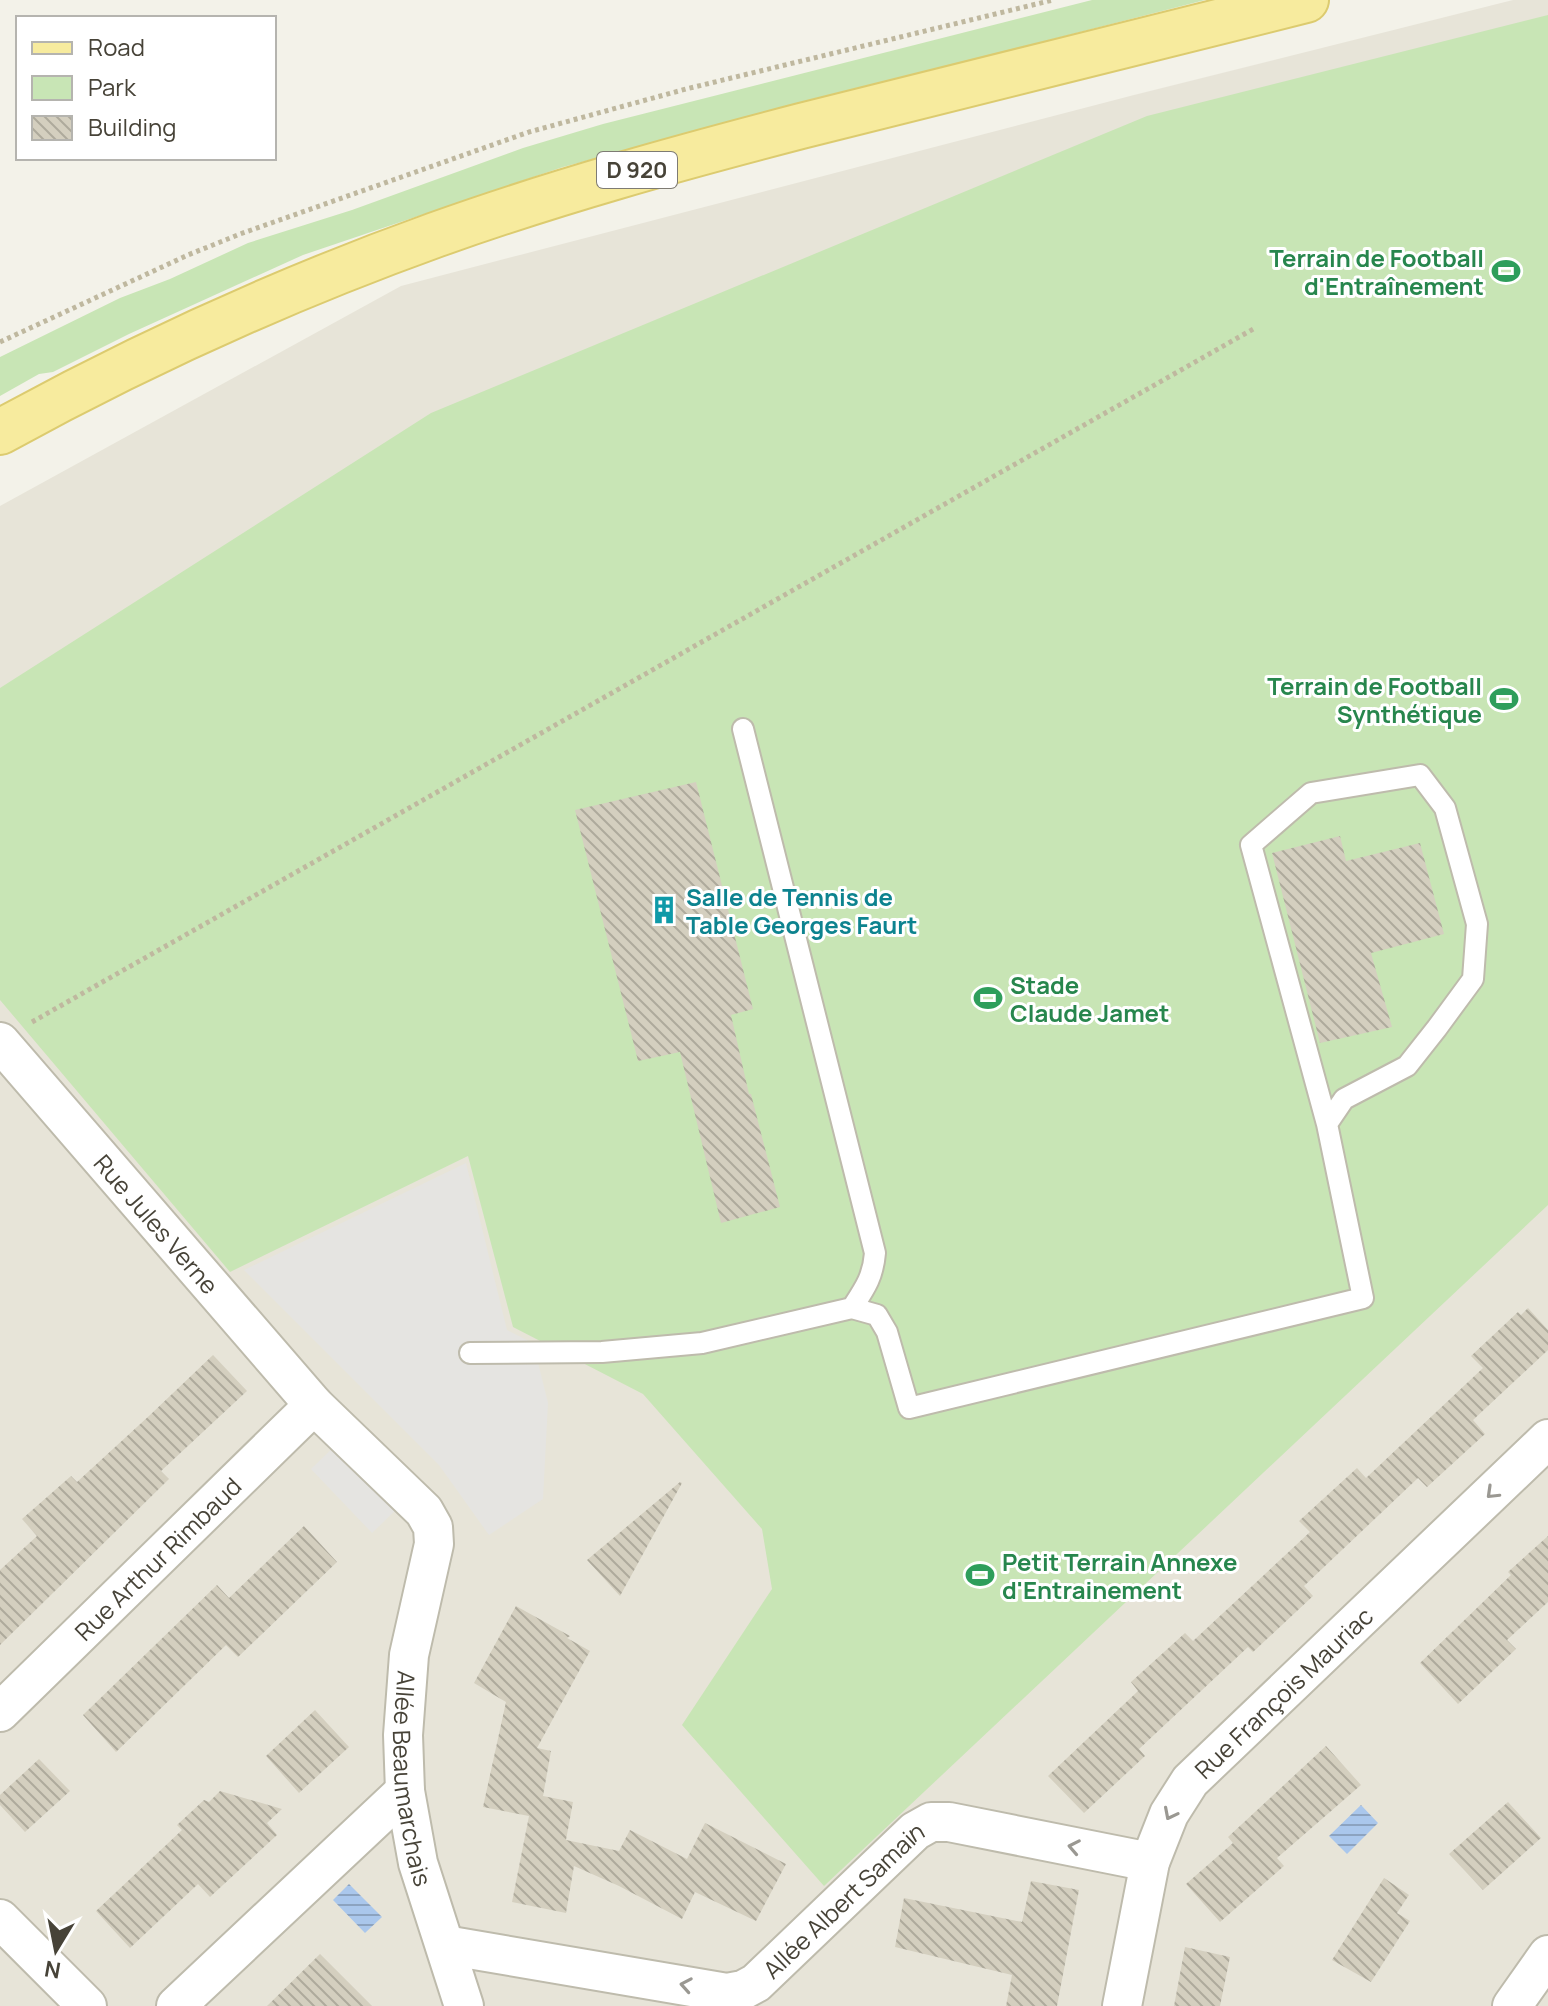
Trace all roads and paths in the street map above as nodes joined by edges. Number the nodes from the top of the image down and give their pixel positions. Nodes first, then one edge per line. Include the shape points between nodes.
1 (1053, 0) edge
2 (1306, 0) edge
3 (1255, 328) dead end
4 (0, 342) edge
5 (0, 432) edge
6 (743, 729) dead end
7 (14, 1033) edge
8 (1327, 1124) junction
9 (852, 1308) junction
10 (470, 1353) dead end
11 (314, 1405) junction
12 (1548, 1439) edge
13 (0, 1712) edge
14 (405, 1791) junction
15 (1150, 1862) junction
16 (0, 1919) edge
17 (445, 1945) junction
18 (1548, 1955) edge
19 (87, 2006) edge
20 (176, 2006) edge
21 (464, 2006) edge
22 (1122, 2006) edge
23 (1512, 2006) edge

1 - 4 path via 529,132 214,245
2 - 5 main road, D 920 via 670,160 530,203 435,235 206,327
3 - 7 path
6 - 9 lane via 875,1253 874,1272
7 - 11 street, Rue Jules Verne
8 - 8 lane via 1344,1099 1407,1066 1473,979 1477,924 1445,808 1420,775 1311,793 1251,845
8 - 9 lane via 1363,1298 909,1408 887,1332 877,1315
9 - 10 lane via 702,1343 602,1352
11 - 13 street, Rue Arthur Rimbaud
11 - 14 street, Allée Beaumarchais via 424,1511 433,1527 434,1544 409,1655
12 -> 15 street, Rue François Mauriac via 1190,1781 1169,1814
14 - 17 street, Allée Beaumarchais via 418,1863
14 - 20 street
15 -> 17 street, Allée Albert Samain via 931,1822 915,1831 756,1983 727,1993
15 - 22 street, Rue François Mauriac
16 - 19 street
17 - 21 street, Allée Beaumarchais
18 - 23 street

